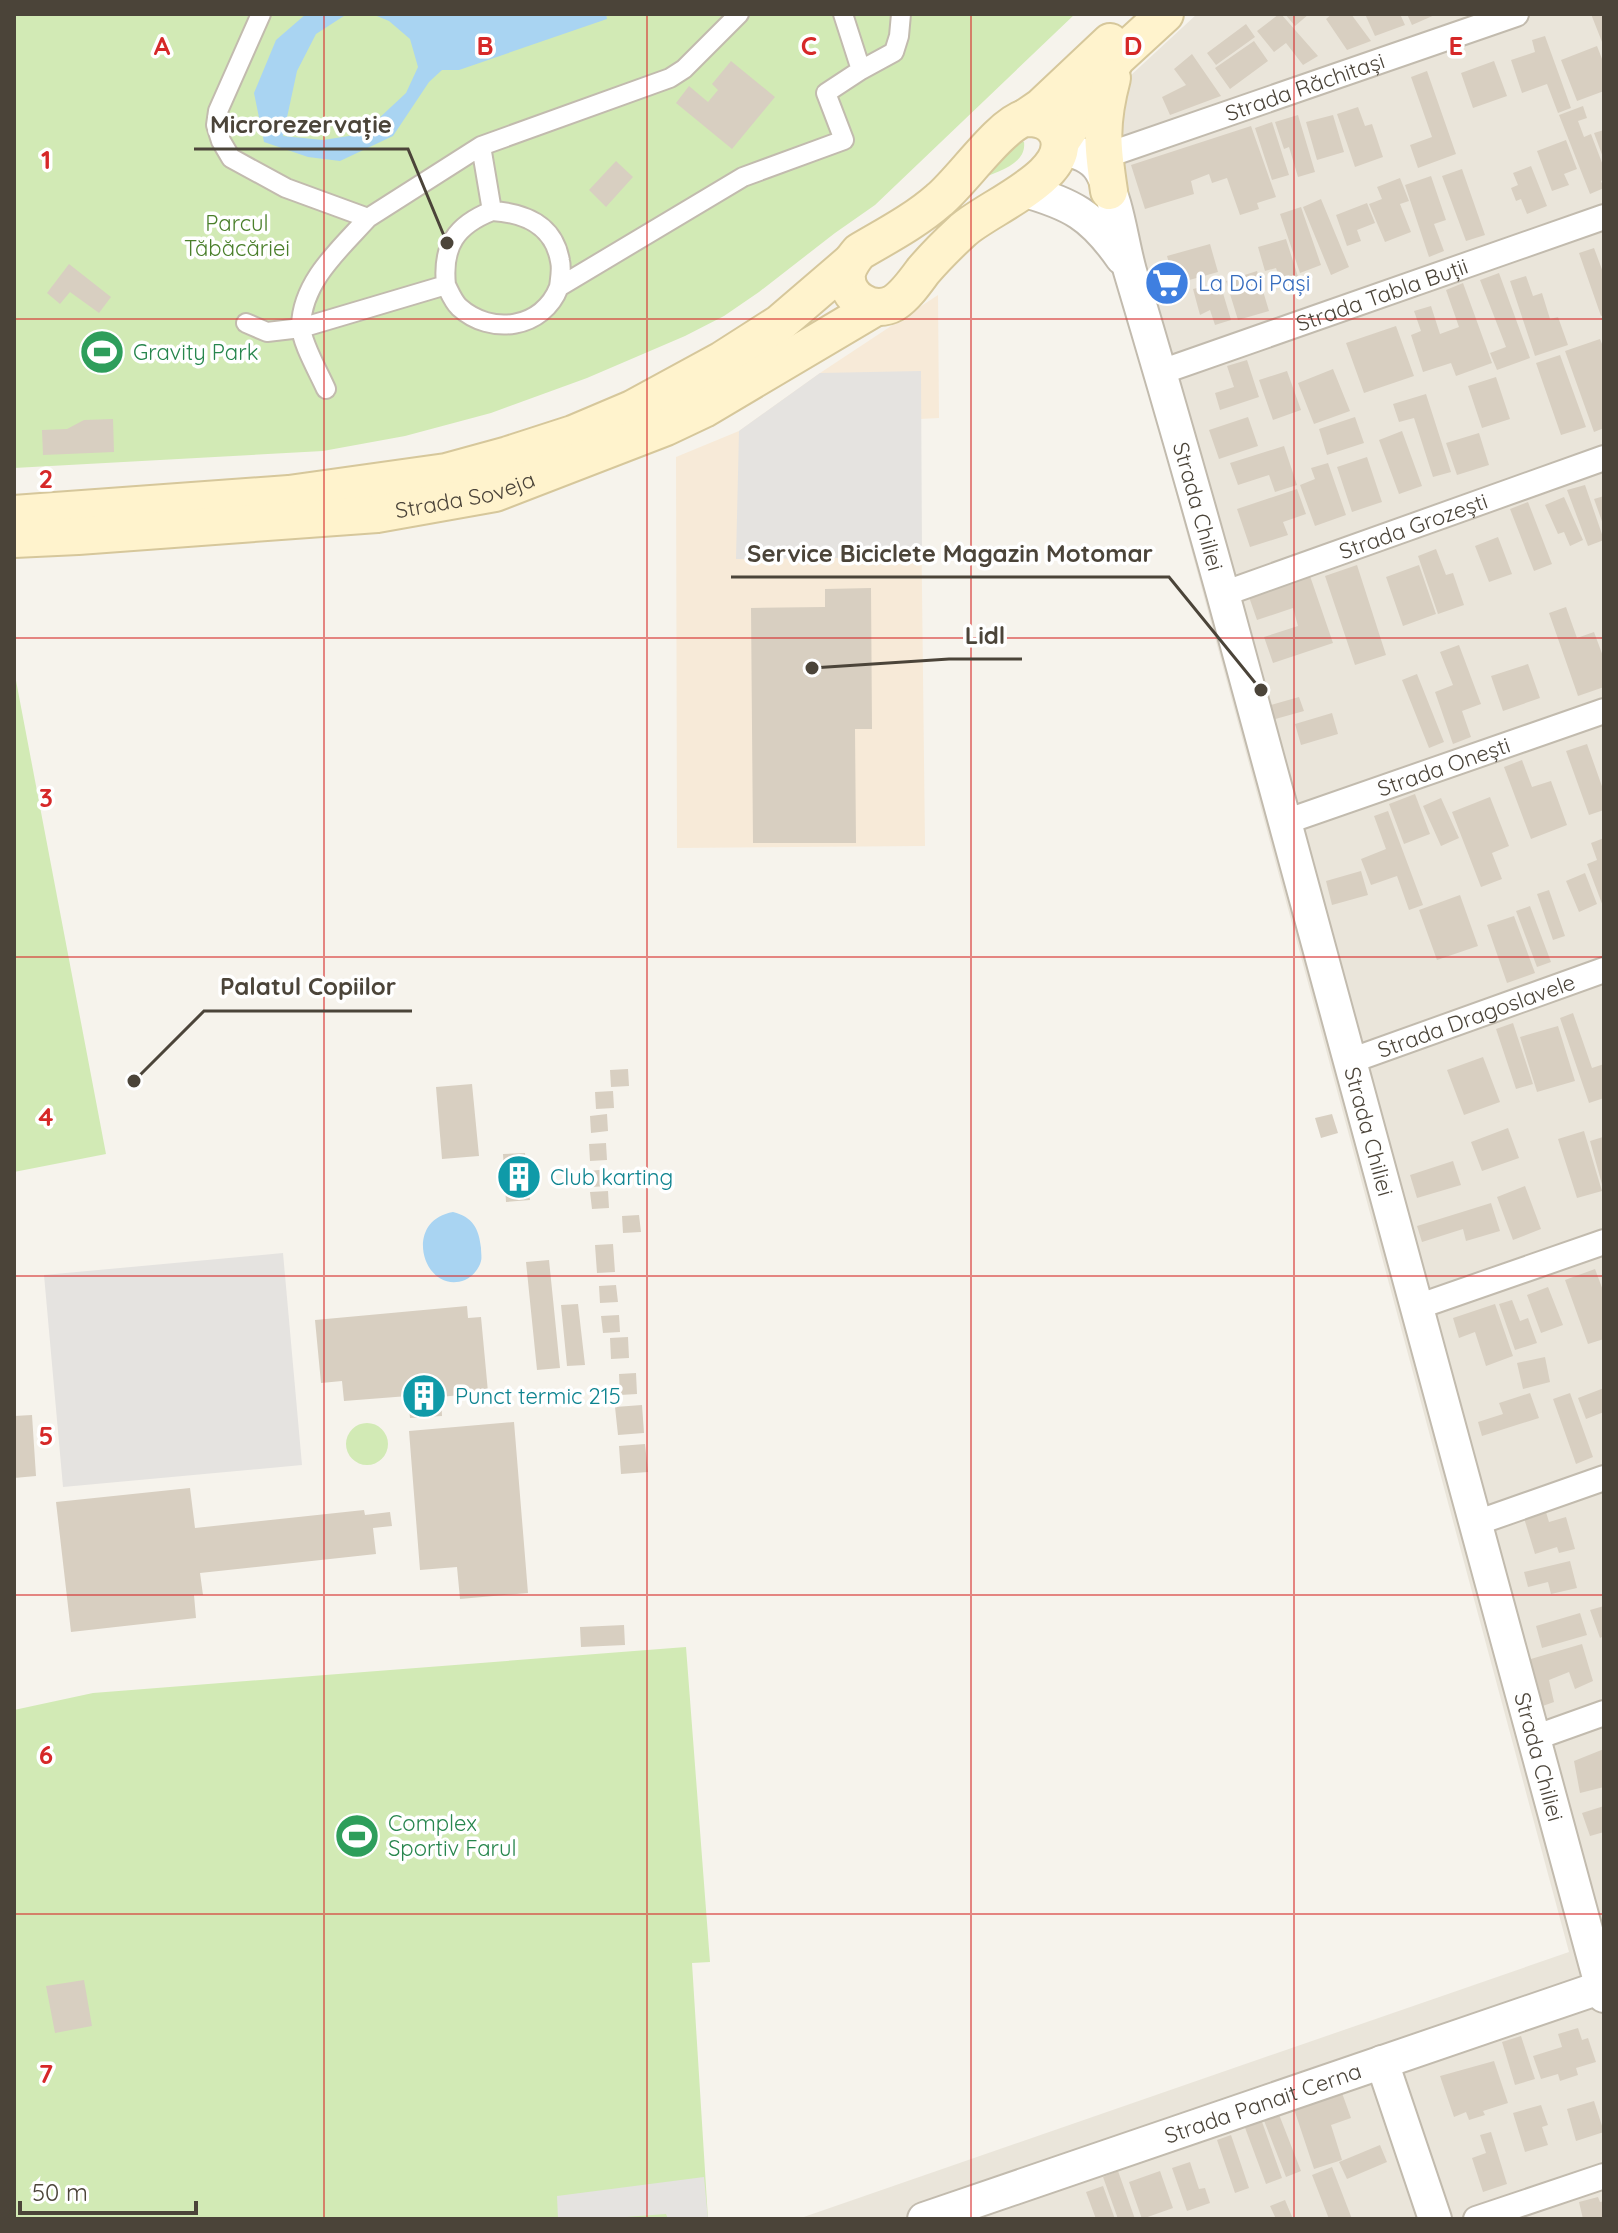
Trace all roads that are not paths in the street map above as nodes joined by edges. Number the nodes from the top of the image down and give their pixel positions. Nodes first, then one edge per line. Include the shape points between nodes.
1 (261, 14) edge
2 (739, 14) edge
3 (843, 14) edge
4 (901, 14) edge
5 (1139, 14) edge
6 (1165, 14) edge
7 (1516, 14) edge
8 (861, 70) junction
9 (1025, 118) junction
10 (481, 146) junction
11 (1085, 160) junction
12 (1022, 190) junction
13 (492, 211) junction
14 (1604, 217) edge
15 (368, 218) junction
16 (851, 262) junction
17 (1129, 267) junction
18 (446, 285) junction
19 (559, 287) junction
20 (876, 307) junction
21 (246, 323) dead end
22 (301, 328) junction
23 (1161, 372) junction
24 (326, 389) dead end
25 (1604, 458) edge
26 (14, 514) edge
27 (14, 539) edge
28 (1223, 594) junction
29 (1604, 711) edge
30 (1285, 822) junction
31 (1604, 970) edge
32 (1350, 1061) junction
33 (1604, 1242) edge
34 (1417, 1307) junction
35 (1604, 1478) edge
36 (1476, 1523) junction
37 (1604, 1713) edge
38 (1534, 1738) junction
39 (1593, 1913) edge
40 (1603, 1992) edge
41 (1382, 2062) junction
42 (1604, 2176) edge
43 (924, 2219) edge
44 (1435, 2219) edge
45 (1476, 2219) edge

1 - 15 street via 218,111 221,141 231,158 286,188
2 - 10 street via 670,78
3 - 8 street
4 - 8 street via 894,52
5 - 9 main road
6 - 11 main road via 1117,58
7 - 11 street, Strada Răchitași
8 - 19 street via 826,93 844,140 743,177
9 - 11 main road via 1050,124
9 - 16 main road, Strada Soveja via 1012,123 926,211
10 - 13 street
10 - 15 street
11 - 12 main road, Strada Soveja via 1057,160
11 - 17 street, Strada Chiliei
12 - 17 street, Strada Chiliei via 1084,215
12 - 20 main road, Strada Soveja via 971,223 895,303
13 - 18 street via 471,219 456,234 447,253
13 - 19 street via 514,212 543,227 561,262
14 - 23 street, Strada Tabla Buții
15 - 22 street via 323,267 307,297
16 - 20 main road via 847,273 854,295
16 - 26 main road, Strada Soveja via 780,323 722,360 632,409 508,455 446,472 289,494
17 - 23 street, Strada Chiliei
18 - 19 street via 456,304 471,316 511,325 546,310
18 - 22 street
20 - 27 main road, Strada Soveja via 691,415 495,493 377,514
21 - 22 street via 267,332
22 - 24 street
23 - 28 street, Strada Chiliei
25 - 28 street, Strada Grozești
28 - 30 street, Strada Chiliei
29 - 30 street, Strada Onești
30 - 32 street, Strada Chiliei
31 - 32 street, Strada Dragoslavele
32 - 34 street, Strada Chiliei
33 - 34 street
34 - 36 street, Strada Chiliei
35 - 36 street
36 - 38 street, Strada Chiliei
37 - 38 street
38 - 39 street, Strada Chiliei
39 - 40 street, Strada Chiliei
40 - 41 street, Strada Panait Cerna
41 - 43 street, Strada Panait Cerna
41 - 44 street
42 - 45 street

